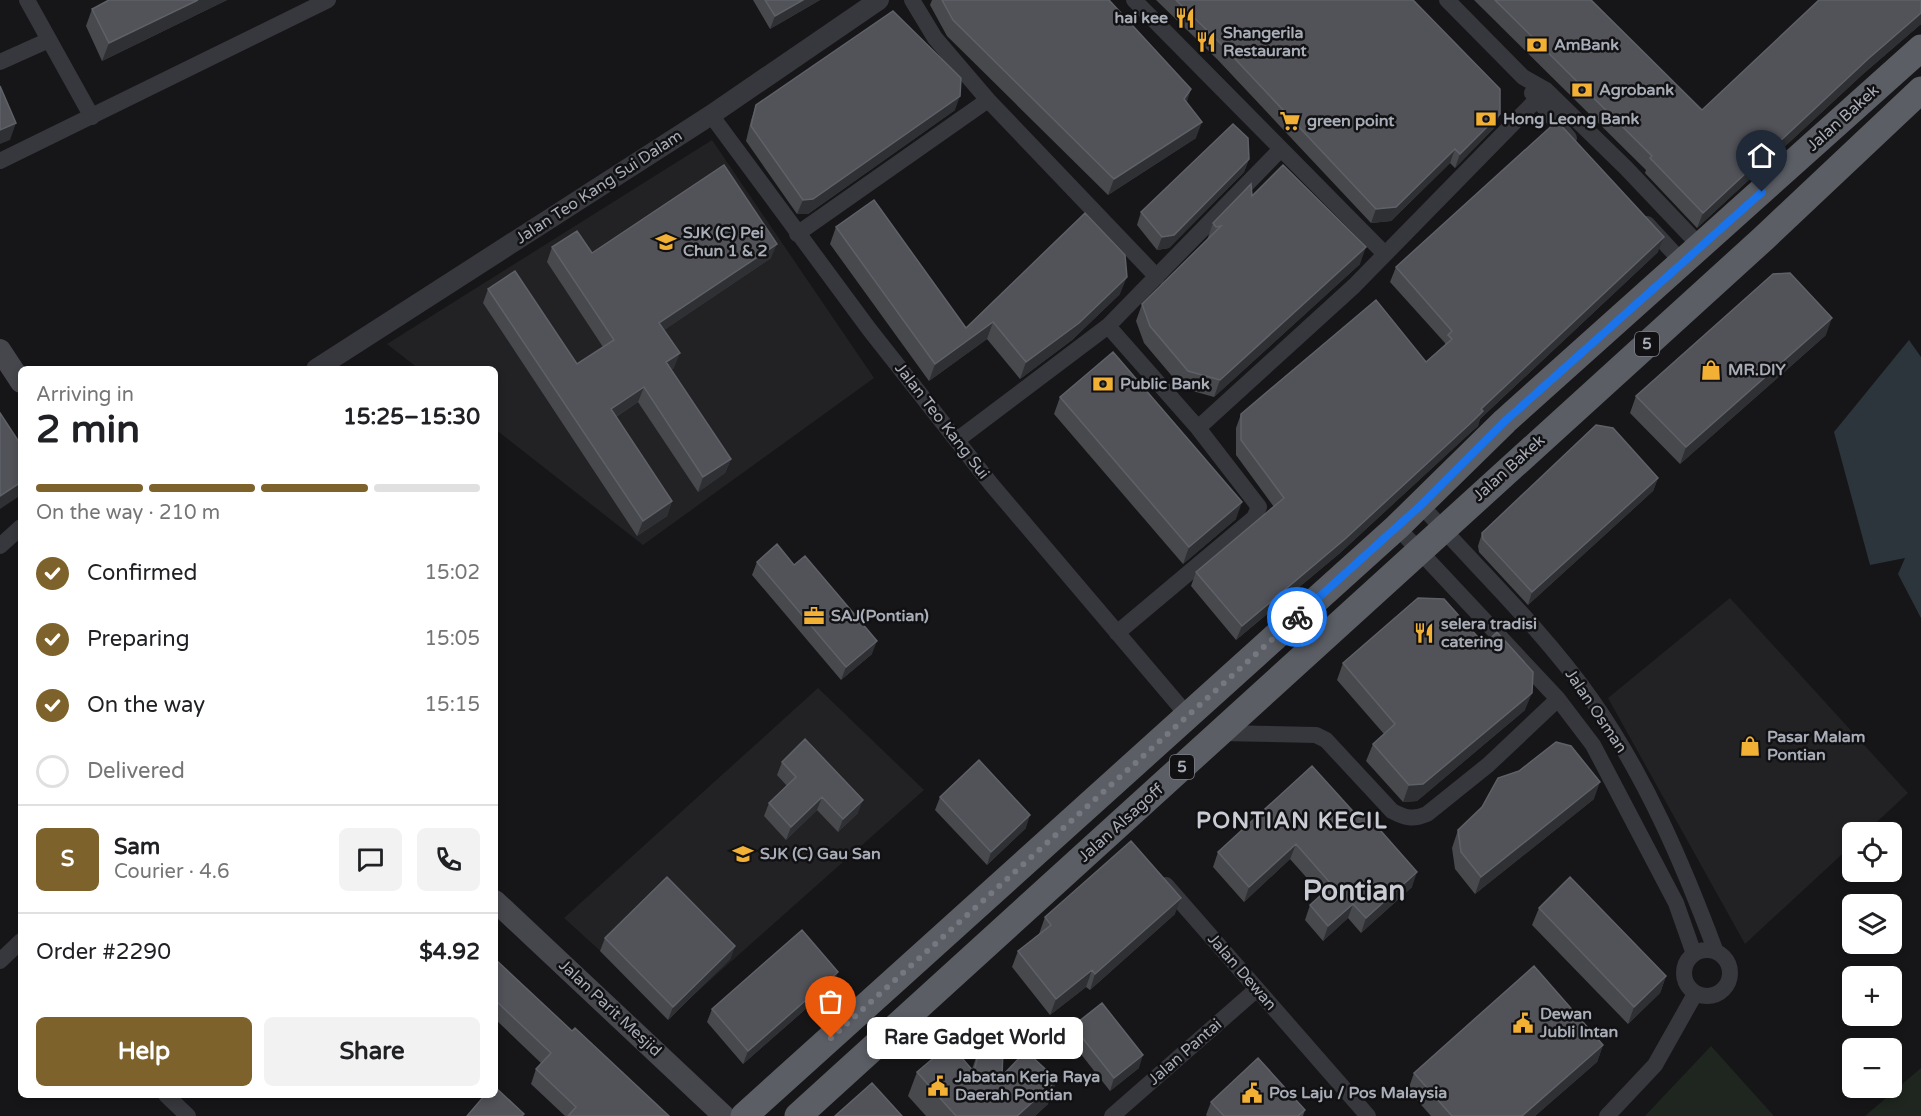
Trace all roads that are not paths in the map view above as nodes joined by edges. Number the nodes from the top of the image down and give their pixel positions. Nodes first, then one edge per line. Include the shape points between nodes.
1 (27, 0) edge
2 (328, 0) edge
3 (879, 0) edge
4 (912, 0) edge
5 (1134, 0) edge
6 (1447, 0) edge
7 (49, 40) junction
8 (1921, 48) edge
9 (0, 62) edge
10 (1921, 90) edge
11 (1542, 95) junction
12 (988, 100) junction
13 (711, 115) junction
14 (92, 117) junction
15 (1281, 149) junction
16 (1580, 150) edge
17 (0, 161) edge
18 (1639, 215) edge
19 (797, 234) junction
20 (1385, 254) junction
21 (1692, 255) junction
22 (1157, 277) junction
23 (1108, 326) junction
24 (0, 350) edge
25 (321, 366) edge
26 (18, 377) edge
27 (1198, 428) junction
28 (957, 440) junction
29 (1421, 505) junction
30 (1397, 527) junction
31 (1443, 529) junction
32 (18, 530) edge
33 (0, 546) edge
34 (1418, 551) junction
35 (1117, 633) junction
36 (1558, 699) junction
37 (1188, 716) junction
38 (1219, 733) junction
39 (1155, 872) edge
40 (498, 904) edge
41 (1716, 952) junction
42 (1694, 954) junction
43 (1257, 989) junction
44 (1695, 994) junction
45 (169, 1098) edge
46 (188, 1116) edge
47 (724, 1116) edge
48 (744, 1116) edge
49 (798, 1116) edge
50 (1112, 1116) edge
51 (1368, 1116) edge
52 (1607, 1116) edge

1 - 7 street
2 - 14 street
3 - 13 street, Jalan Teo Kang Sui Dalam
4 - 12 street via 935,38
5 - 15 street
6 - 11 street
7 - 9 street
7 - 14 street
8 - 21 highway, Jalan Bakek / 5
10 - 31 highway, Jalan Bakek / 5
11 - 16 street
11 - 20 street
11 - 21 street via 1626,168
12 - 19 street
12 - 22 street
13 - 19 street, Jalan Teo Kang Sui
13 - 25 street, Jalan Teo Kang Sui Dalam
14 - 17 street
15 - 20 street
15 - 22 street
18 - 21 street
19 - 28 street, Jalan Teo Kang Sui
20 - 27 street
21 - 29 highway, Jalan Bakek / 5 via 1505,421
22 - 23 street
23 - 27 street
23 - 28 street
24 - 26 main road
27 - 35 street via 1255,501 1258,512
28 - 35 street, Jalan Teo Kang Sui
29 - 30 highway, 5
29 - 31 street, Jalan Osman
30 - 34 street, Jalan Osman
30 - 37 highway, 5
31 - 34 highway, Jalan Alsagoff / 5
31 - 41 street, Jalan Osman via 1530,623 1593,701 1671,838
32 - 33 street
34 - 36 street, Jalan Osman
34 - 38 highway, Jalan Alsagoff / 5
35 - 37 street, Jalan Teo Kang Sui
36 - 38 street via 1488,765 1417,818 1405,818 1392,811 1326,740 1316,735
36 - 42 street, Jalan Osman via 1593,745 1676,903
37 - 48 highway, 5
38 - 49 highway, Jalan Alsagoff / 5 via 1120,832
39 - 43 street, Jalan Dewan
40 - 47 main road, Jalan Parit Mesjid
41 - 42 street via 1701,950
41 - 44 street via 1727,962 1728,984 1710,996
42 - 44 street via 1684,966 1684,974
43 - 50 street, Jalan Pantai
43 - 51 street, Jalan Dewan
44 - 52 street via 1655,1065
45 - 46 street

